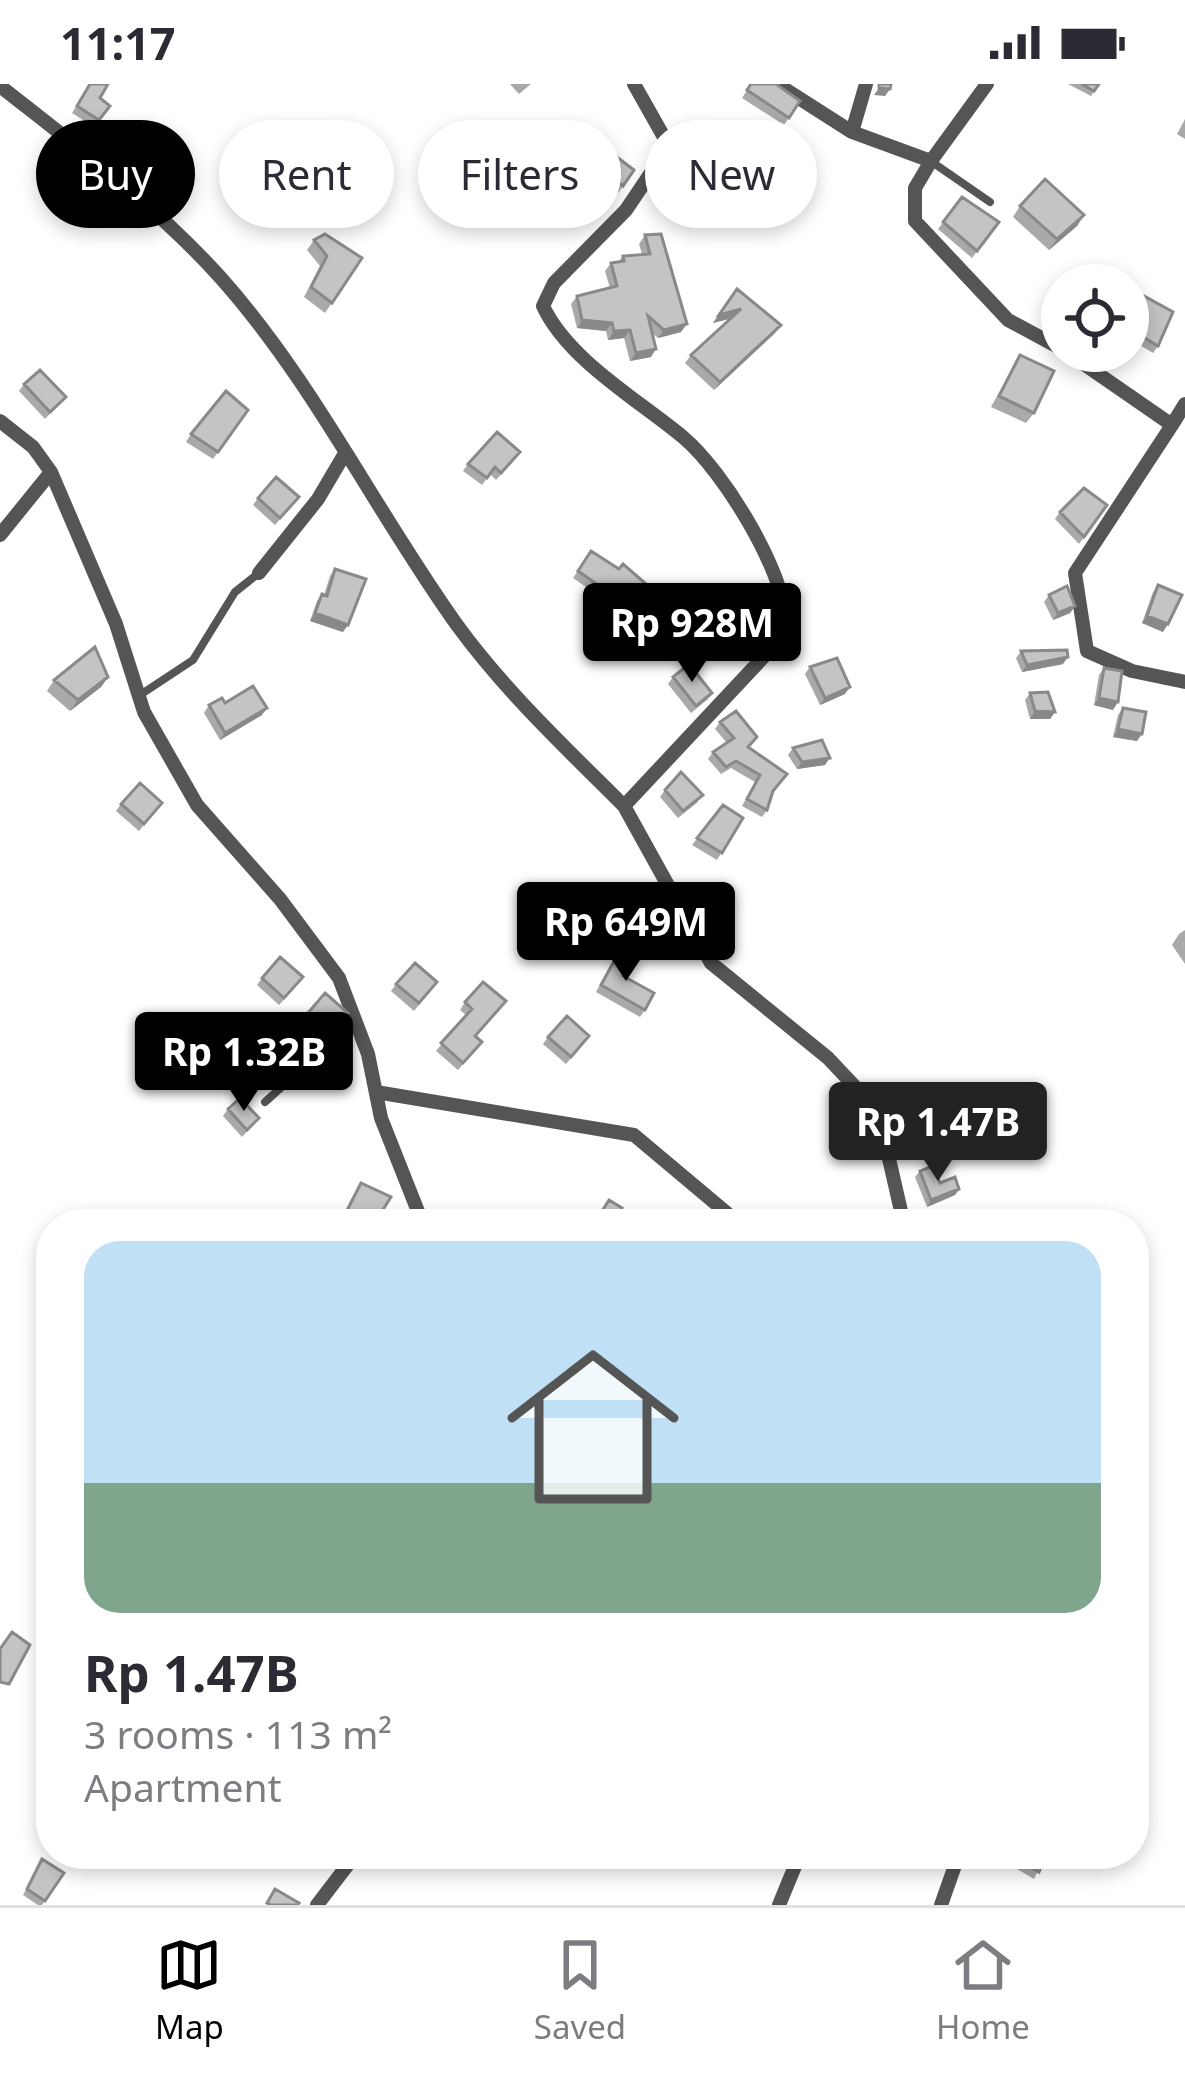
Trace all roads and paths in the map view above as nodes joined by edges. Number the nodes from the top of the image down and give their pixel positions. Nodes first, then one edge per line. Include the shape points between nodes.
1 (634, 84) edge
2 (777, 84) edge
3 (866, 84) edge
4 (987, 84) edge
5 (0, 86) edge
6 (852, 132) junction
7 (931, 161) junction
8 (990, 202) dead end
9 (1041, 338) edge
10 (1095, 372) edge
11 (1185, 404) edge
12 (0, 421) edge
13 (1172, 425) junction
14 (344, 455) junction
15 (51, 472) junction
16 (0, 535) edge
17 (259, 573) joint
18 (1185, 682) edge
19 (139, 696) junction
20 (624, 806) junction
21 (356, 1021) junction
22 (376, 1092) junction
23 (265, 1102) dead end
24 (418, 1209) edge
25 (722, 1209) edge
26 (901, 1209) edge
27 (345, 1869) edge
28 (794, 1869) edge
29 (954, 1869) edge
30 (317, 1905) edge
31 (779, 1905) edge
32 (941, 1905) edge

1 - 20 street via 669,146 543,306 629,401 699,454 767,553 786,633
2 - 6 street
3 - 6 street
4 - 7 street
5 - 14 street via 127,187 221,278
6 - 7 street
7 - 8 lane
7 - 9 street via 915,188 915,221 1008,320
10 - 13 street
11 - 13 street
12 - 15 street
13 - 18 street via 1076,573 1087,651
14 - 17 street
14 - 20 street via 459,627
15 - 16 street
15 - 19 street
17 - 19 lane via 235,592 193,660
19 - 21 street via 196,805 323,955
20 - 26 street via 712,963 860,1092 887,1150
21 - 22 street
21 - 23 lane
22 - 24 street
22 - 25 street via 634,1135
27 - 30 street
28 - 31 street
29 - 32 street

